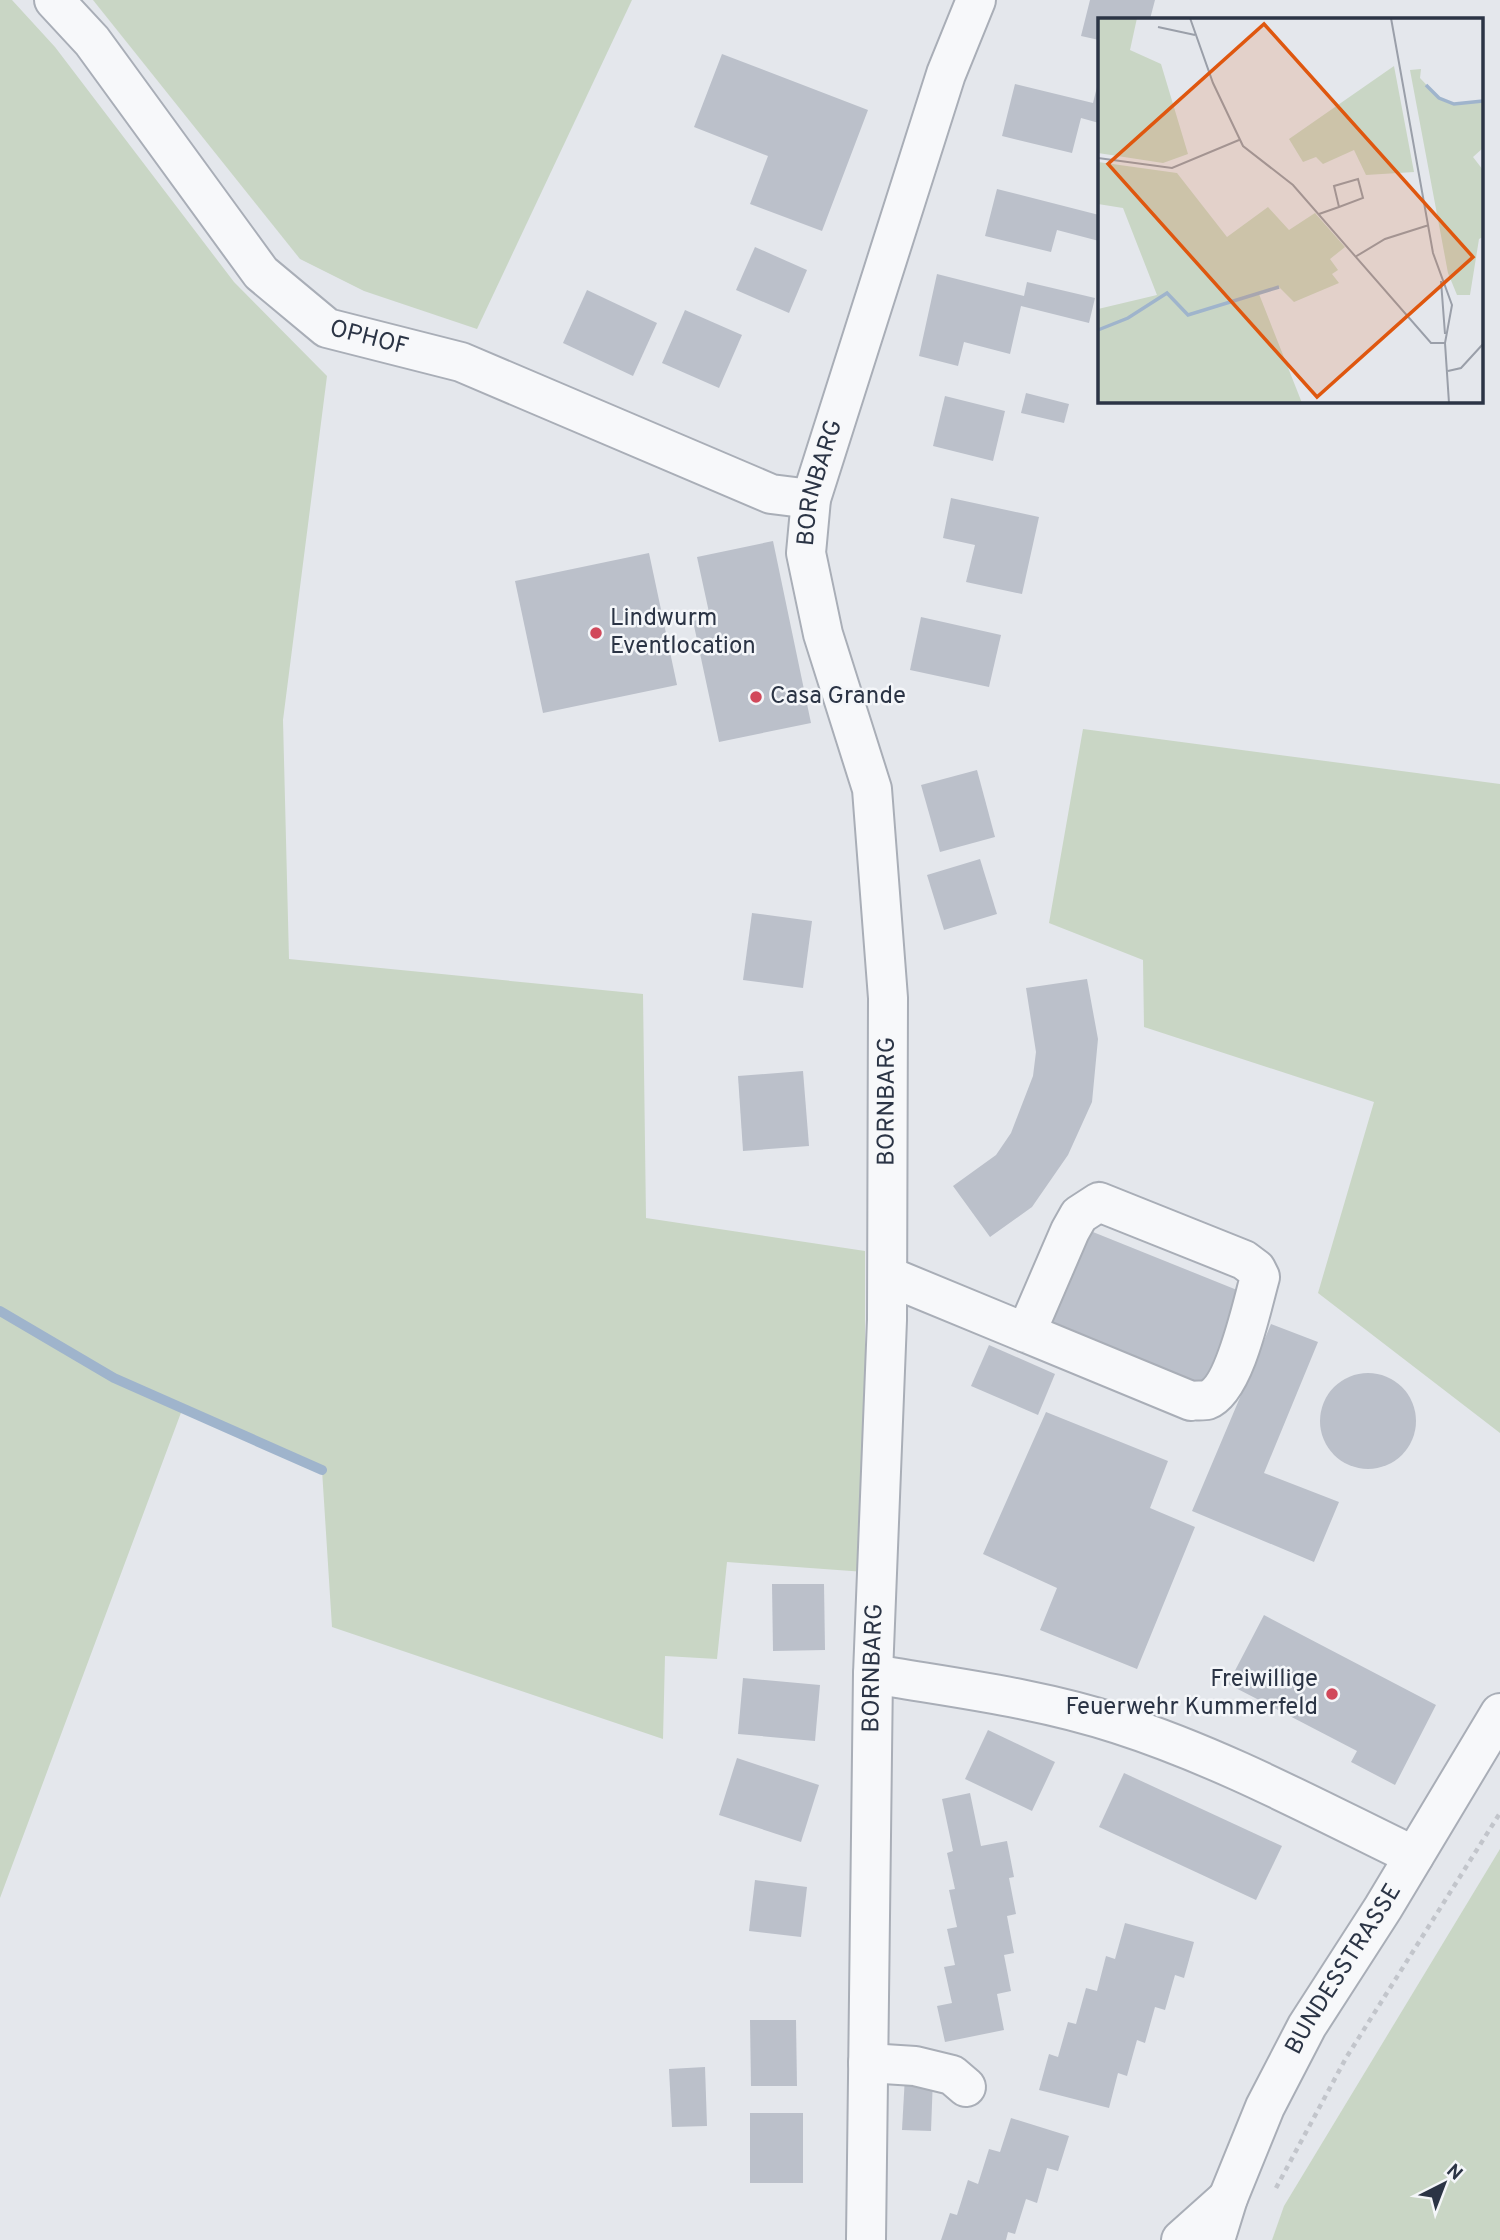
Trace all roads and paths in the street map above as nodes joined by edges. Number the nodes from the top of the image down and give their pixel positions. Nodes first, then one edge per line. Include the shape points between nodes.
1 (54, 0) edge
2 (976, 0) edge
3 (811, 499) junction
4 (888, 1276) junction
5 (1026, 1333) junction
6 (873, 1674) junction
7 (1500, 1713) edge
8 (1500, 1814) edge
9 (1414, 1856) junction
10 (868, 2063) junction
11 (966, 2087) dead end
12 (1228, 2198) junction
13 (1270, 2199) dead end
14 (866, 2240) edge
15 (1181, 2240) edge
16 (1215, 2240) edge

1 - 3 street, OPHOF via 92,41 261,273 327,328 461,362 771,494
2 - 3 street, BORNBARG via 946,74
3 - 4 street, BORNBARG via 806,553 823,634 872,789 888,998
4 - 5 street
4 - 6 street, BORNBARG
5 - 5 street via 1191,1401 1207,1400 1224,1387 1232,1370 1260,1277 1244,1260 1099,1202 1079,1215 1070,1231
6 - 9 street via 1023,1699 1117,1723 1205,1756
6 - 10 street, BORNBARG
7 - 9 street, BUNDESSTRASSE
8 - 13 path via 1346,2058
9 - 12 street, BUNDESSTRASSE via 1307,2026 1265,2107
10 - 11 street via 915,2066 952,2075
10 - 14 street, BORNBARG
12 - 15 street
12 - 16 street, BUNDESSTRASSE

